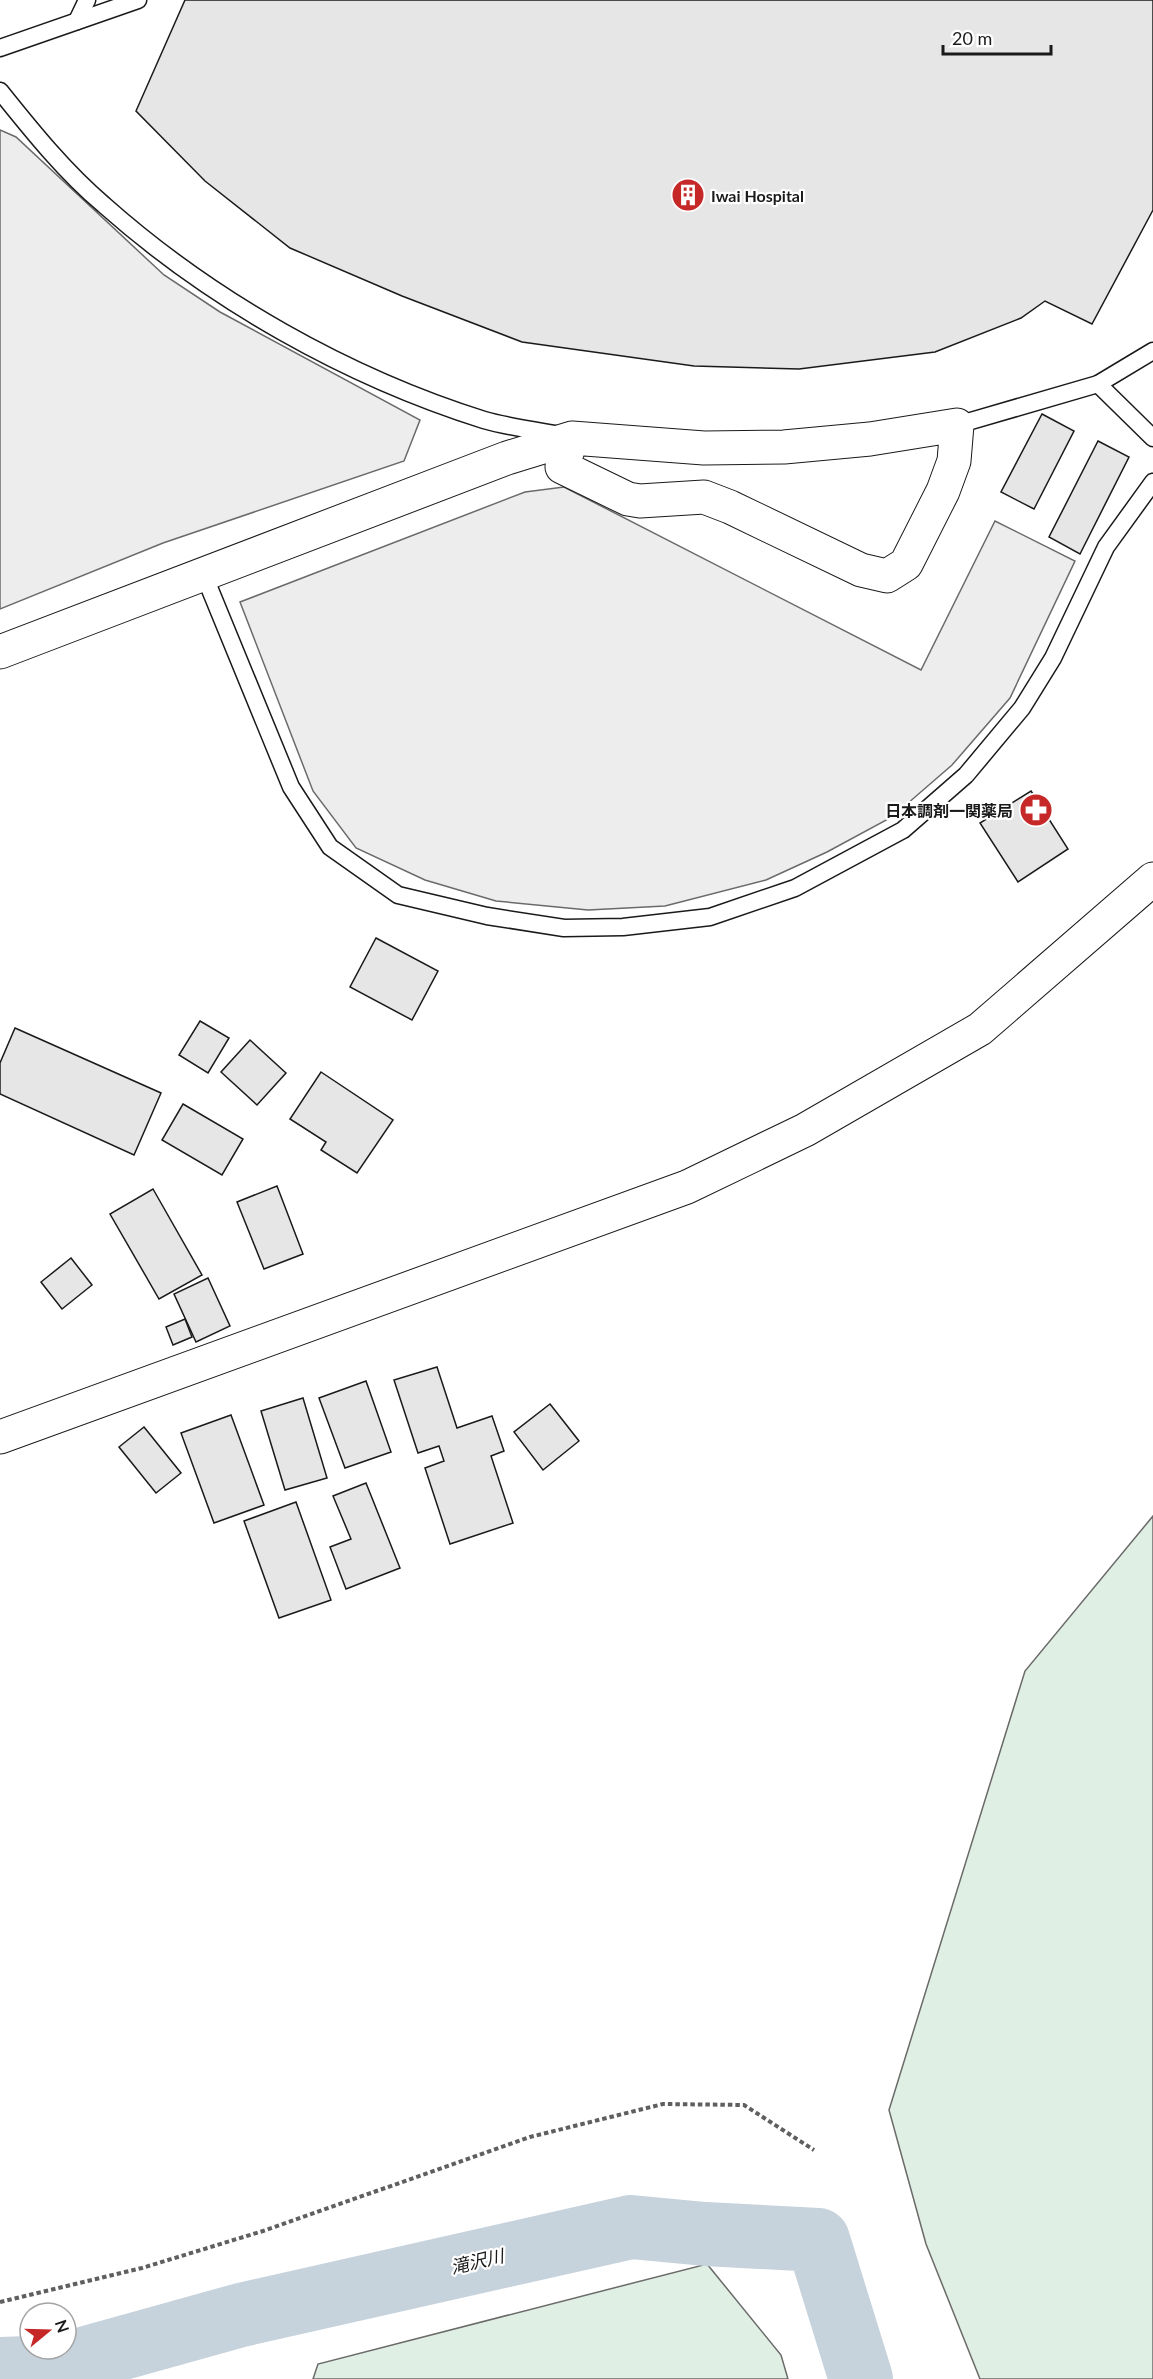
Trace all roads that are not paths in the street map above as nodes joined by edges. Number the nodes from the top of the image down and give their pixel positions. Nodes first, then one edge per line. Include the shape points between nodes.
1 (87, 0) edge
2 (138, 0) edge
3 (77, 21) junction
4 (0, 48) edge
5 (0, 91) edge
6 (1153, 351) edge
7 (1098, 384) junction
8 (957, 425) junction
9 (572, 438) junction
10 (1153, 438) edge
11 (1153, 482) edge
12 (204, 574) junction
13 (0, 652) edge
14 (1153, 879) edge
15 (0, 1437) edge

1 - 3 lane
2 - 3 lane
3 - 4 lane
5 - 9 lane via 38,138 102,204 188,274 292,337 375,378 485,420
6 - 7 lane
7 - 8 lane
7 - 10 lane
8 - 9 street via 784,447 704,448
8 - 9 street via 954,460 943,491 906,564 886,576 861,570 704,497 628,499 562,467
9 - 12 street via 507,458
11 - 12 lane via 1106,547 1053,658 1023,708 966,775 903,830 795,888 710,917 623,927 564,928 487,916 398,895 330,847 291,788
12 - 13 street
14 - 15 street via 980,1029 795,1135 687,1187

